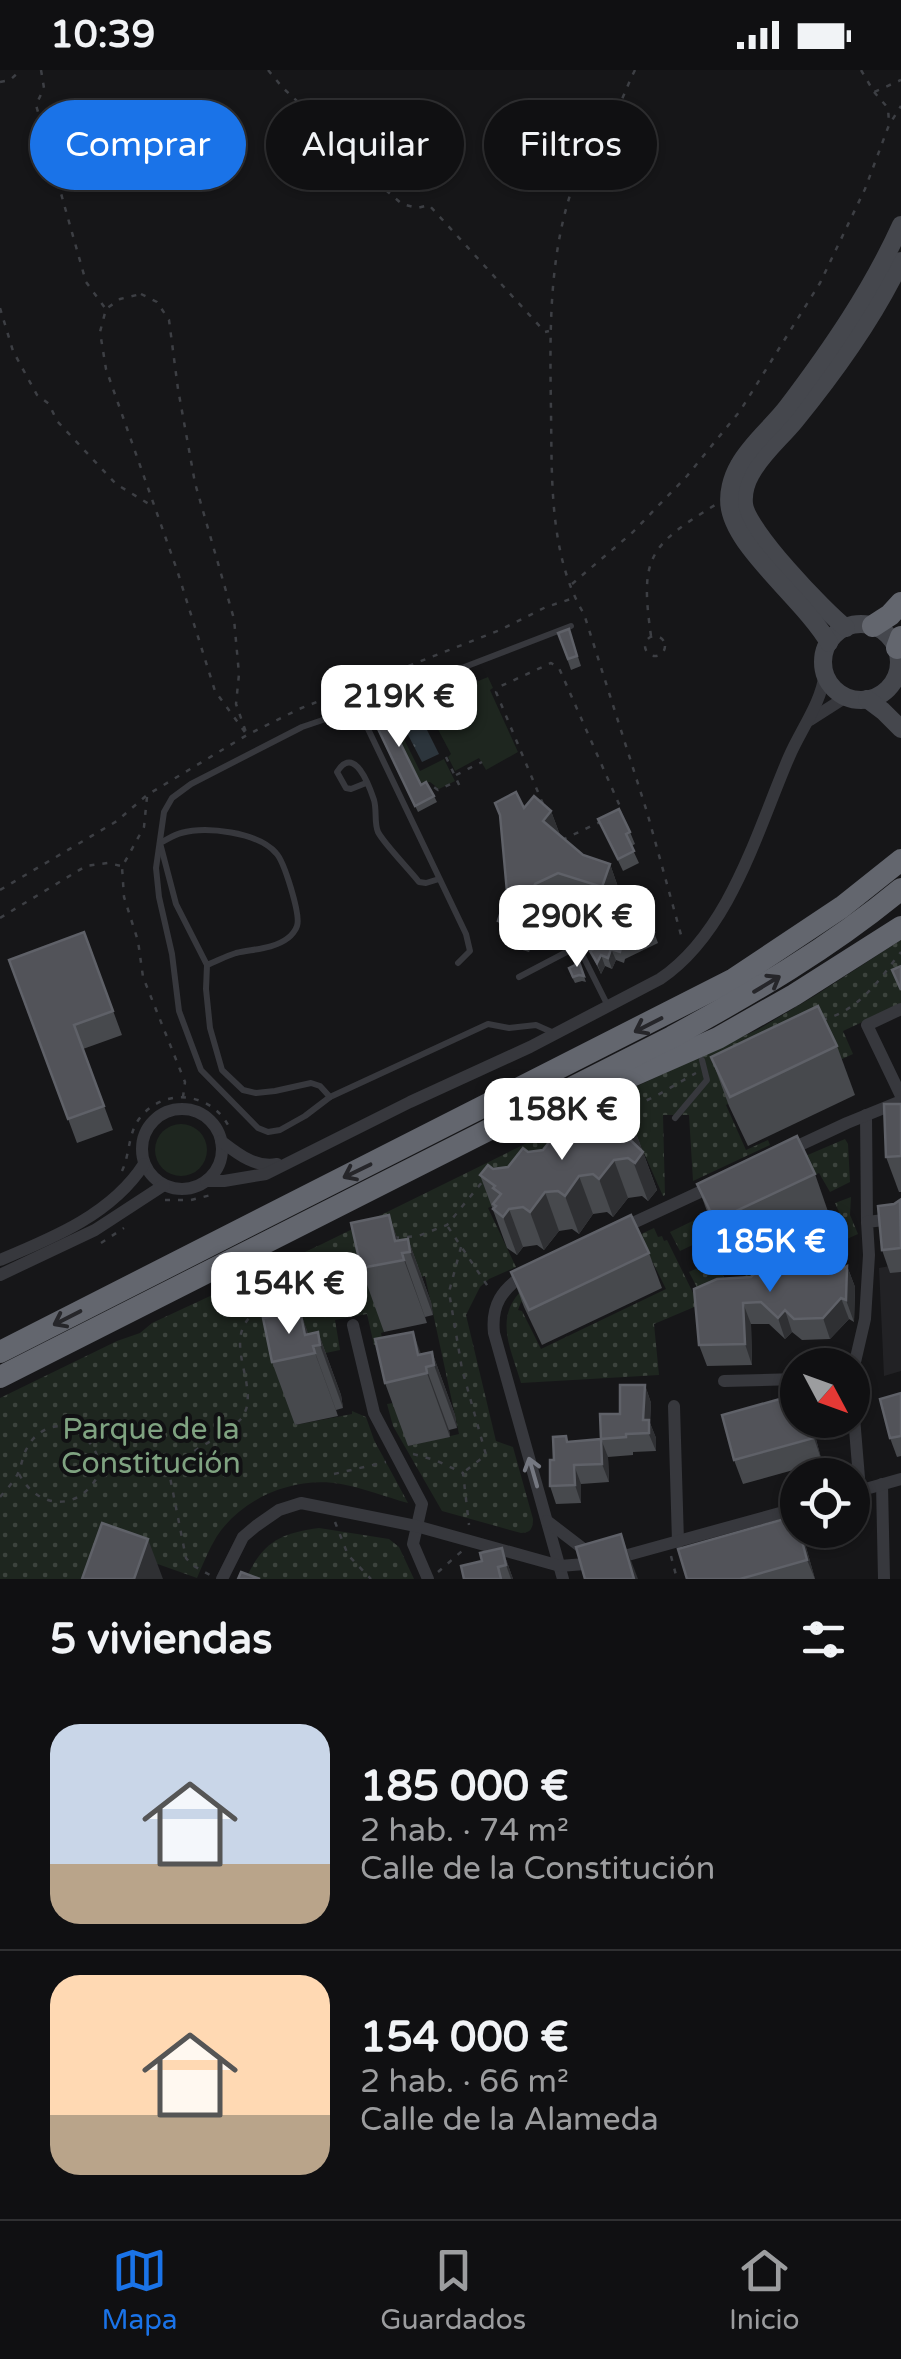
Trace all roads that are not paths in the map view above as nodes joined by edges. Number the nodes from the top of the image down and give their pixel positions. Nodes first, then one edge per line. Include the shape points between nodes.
1 (901, 225) edge
2 (901, 260) edge
3 (901, 603) edge
4 (571, 626) edge
5 (872, 626) junction
6 (846, 628) junction
7 (829, 643) junction
8 (899, 643) edge
9 (825, 673) junction
10 (894, 680) junction
11 (846, 696) junction
12 (867, 699) junction
13 (901, 702) edge
14 (358, 708) junction
15 (804, 724) junction
16 (901, 729) edge
17 (366, 783) junction
18 (160, 843) junction
19 (901, 848) edge
20 (901, 860) edge
21 (439, 879) junction
22 (901, 889) edge
23 (632, 918) dead end
24 (901, 926) edge
25 (578, 946) junction
26 (458, 964) dead end
27 (207, 965) junction
28 (519, 977) dead end
29 (734, 980) junction
30 (608, 1005) junction
31 (901, 1009) edge
32 (554, 1033) junction
33 (704, 1064) road end
34 (330, 1097) junction
35 (901, 1099) edge
36 (866, 1115) junction
37 (675, 1118) dead end
38 (221, 1142) junction
39 (780, 1154) edge
40 (433, 1160) junction
41 (291, 1162) junction
42 (144, 1164) junction
43 (728, 1178) edge
44 (206, 1181) junction
45 (164, 1185) junction
46 (867, 1216) junction
47 (901, 1218) edge
48 (609, 1235) edge
49 (0, 1260) edge
50 (540, 1267) edge
51 (0, 1275) edge
52 (352, 1325) road end
53 (858, 1348) edge
54 (0, 1352) edge
55 (0, 1378) edge
56 (780, 1379) edge
57 (724, 1381) dead end
58 (674, 1406) dead end
59 (901, 1479) edge
60 (882, 1484) junction
61 (870, 1487) edge
62 (780, 1513) edge
63 (546, 1520) junction
64 (416, 1526) junction
65 (673, 1543) junction
66 (603, 1562) junction
67 (561, 1572) edge
68 (219, 1579) edge
69 (428, 1579) edge
70 (588, 1579) edge
71 (884, 1579) edge

1 - 7 street via 835,344 731,483 730,510 742,537
2 - 6 street via 847,352 746,486 744,507 754,529
3 - 5 highway
4 - 14 lane
5 - 6 street
5 - 8 street
6 - 7 street
7 - 9 street
8 - 10 street
9 - 11 street
9 - 15 street
10 - 12 street
10 - 13 street
11 - 12 street
11 - 15 street
12 - 16 street
14 - 18 lane via 302,727 191,784 164,812
14 - 21 lane
15 - 30 street via 720,913 664,986
17 - 17 lane via 355,763 338,772 346,788
17 - 21 lane via 378,831 419,882
18 - 27 lane via 176,904
18 - 27 lane via 193,831 224,831 266,845 285,870 298,918 290,937
18 - 34 lane via 159,896 179,1012 201,1070 268,1132
19 - 29 highway
20 - 29 highway
21 - 26 lane via 470,951
40 -> 22 highway via 744,997 823,949
23 - 25 lane
24 - 40 highway via 718,1038
25 - 28 lane
25 - 30 lane
27 - 34 lane via 210,1028 217,1059 231,1080 256,1093 311,1084
29 -> 54 highway
30 - 32 street
31 - 35 street via 868,1025
32 - 34 lane via 488,1024
32 - 41 street
33 - 37 lane via 708,1080
35 - 36 street
36 - 39 street
36 - 46 street
38 - 41 street via 266,1166
38 - 42 street via 206,1117 178,1109 152,1122 144,1135
38 - 44 street via 216,1170
40 - 55 highway
41 - 44 street via 266,1174
42 - 45 street
42 - 49 street via 90,1218
43 - 48 street
44 - 45 street via 193,1188
45 - 51 street via 94,1230
46 - 47 street
46 - 53 street
63 -> 50 street via 492,1320 510,1284
52 - 64 street via 374,1413 422,1504
56 - 57 street
58 - 65 street
59 - 60 street
60 - 61 street
60 - 71 street
62 - 65 street
63 - 66 street
63 - 67 street
64 - 67 street
64 - 68 street via 301,1503 279,1510 243,1538
64 - 69 street via 413,1544
65 - 66 street
66 - 67 street
66 - 70 street

